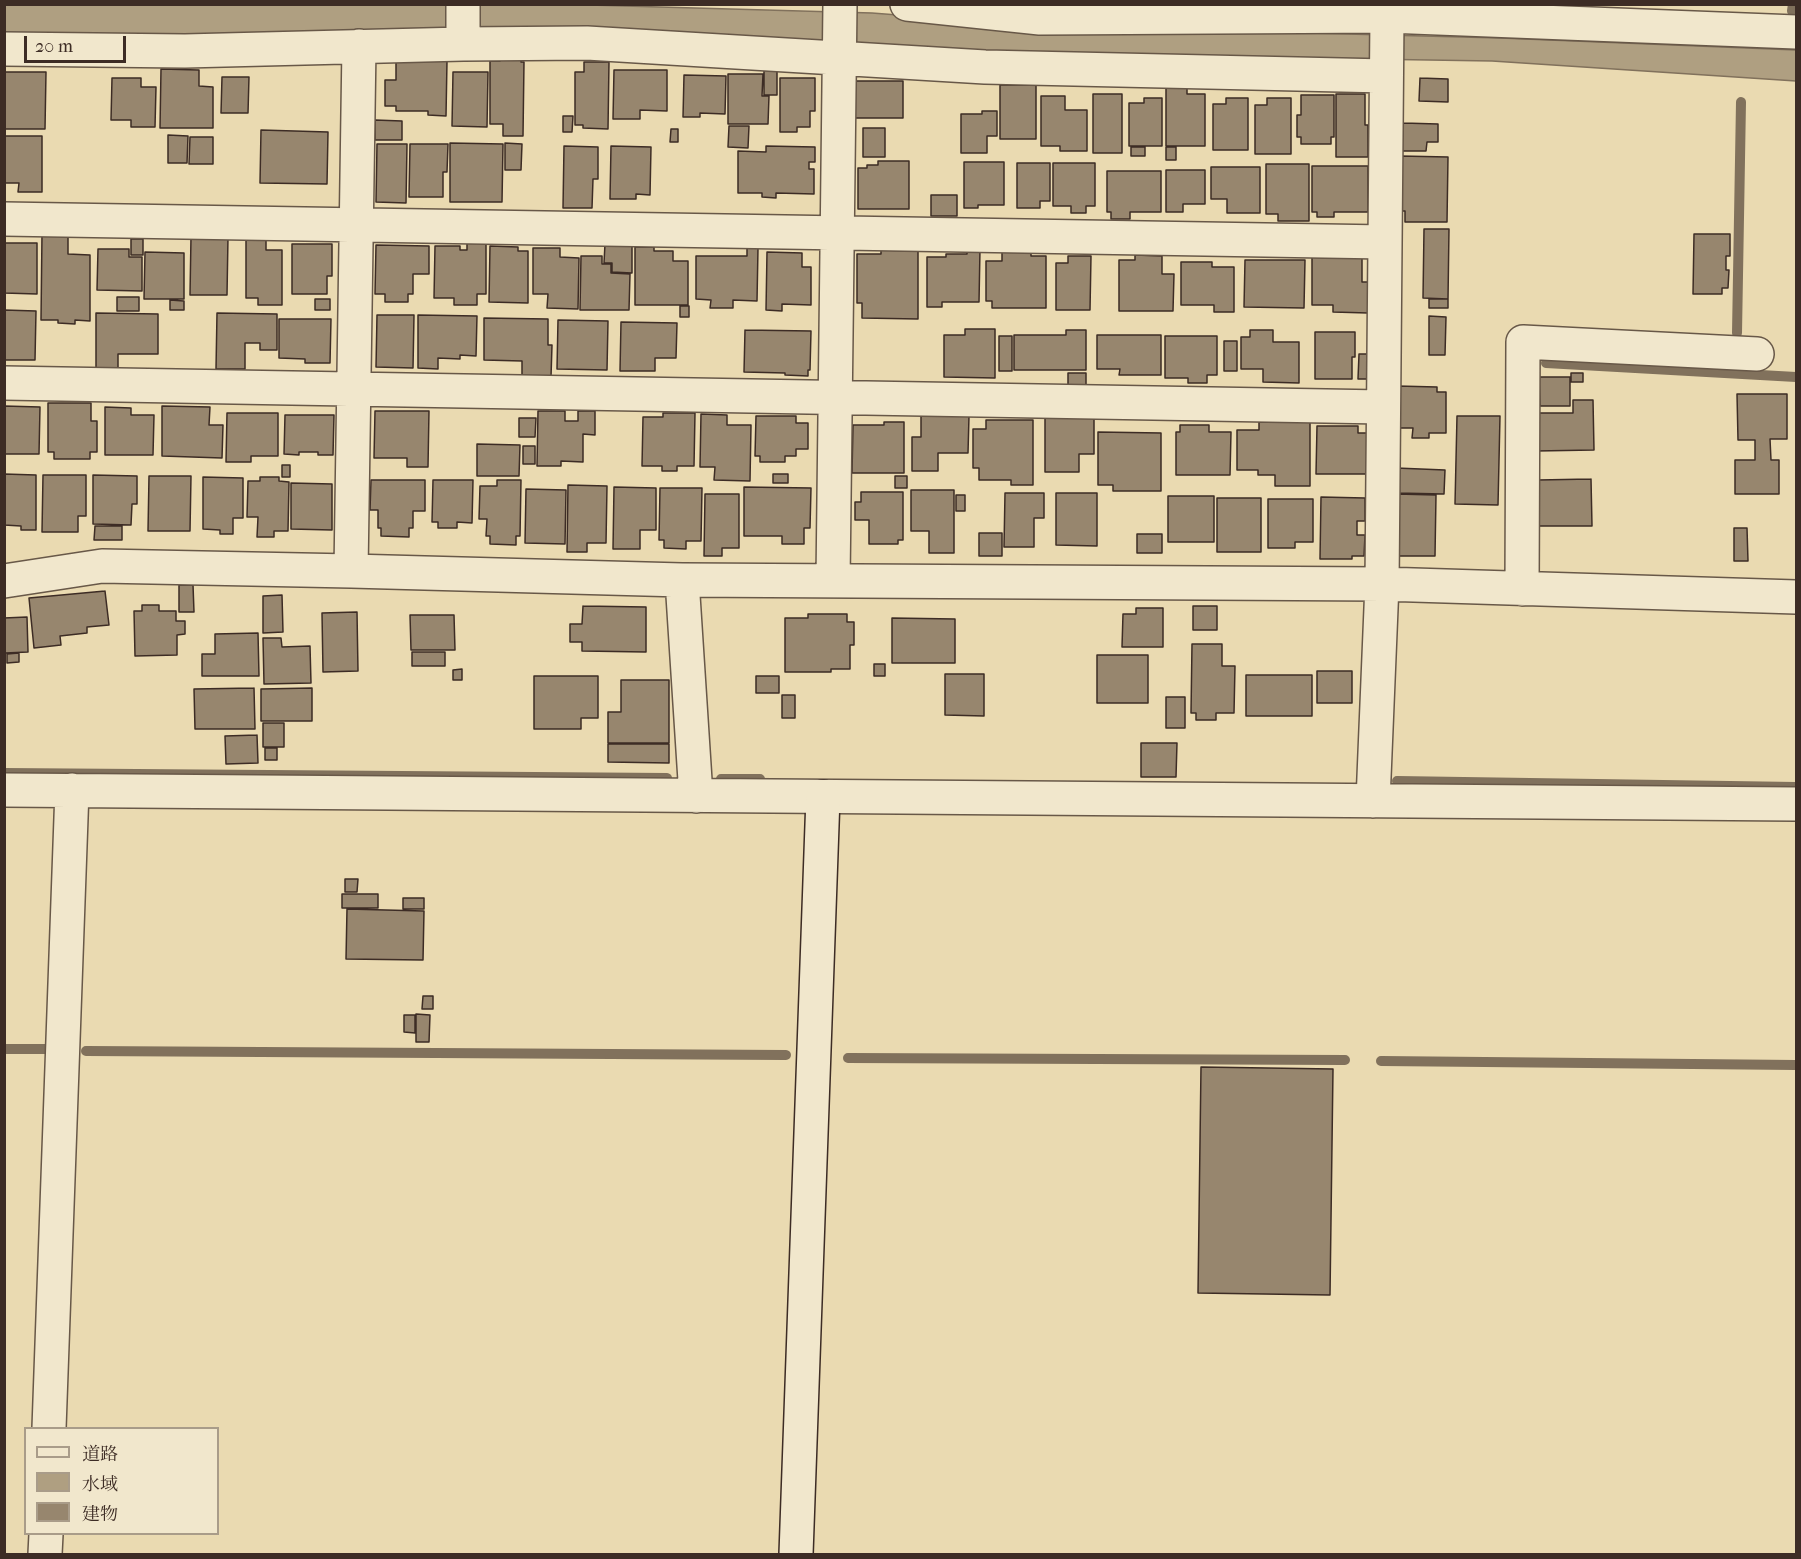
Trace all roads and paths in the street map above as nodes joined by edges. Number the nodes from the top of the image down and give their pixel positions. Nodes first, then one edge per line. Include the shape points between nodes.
1 (907, 4) edge
2 (840, 6) edge
3 (1387, 19) junction
4 (463, 28) edge
5 (1797, 32) edge
6 (359, 46) junction
7 (4, 49) edge
8 (839, 52) junction
9 (1386, 72) junction
10 (4, 219) edge
11 (356, 225) junction
12 (837, 233) junction
13 (1385, 242) junction
14 (1757, 354) dead end
15 (4, 383) edge
16 (353, 389) junction
17 (835, 397) junction
18 (1383, 407) junction
19 (351, 571) junction
20 (682, 580) junction
21 (4, 581) edge
22 (833, 581) junction
23 (1382, 584) junction
24 (1522, 589) junction
25 (1797, 597) edge
26 (4, 790) edge
27 (72, 790) junction
28 (696, 796) junction
29 (823, 797) junction
30 (1373, 801) junction
31 (1797, 804) edge
32 (49, 1427) edge
33 (46, 1535) edge
34 (45, 1554) edge
35 (796, 1554) edge

1 - 3 street via 1040,18
2 - 8 street
3 - 5 street
3 - 9 street
4 - 6 street
4 - 8 street via 587,43
6 - 7 street via 185,51
6 - 11 street
8 - 9 street via 986,67
8 - 12 street
9 - 13 street
10 - 11 street
11 - 12 street
11 - 16 street
12 - 13 street
12 - 17 street
13 - 18 street
14 - 24 street via 1522,342
15 - 16 street
16 - 17 street
16 - 19 street
17 - 18 street
17 - 22 street
18 - 23 street
19 - 20 street
19 - 21 street via 102,566
20 - 22 street
20 - 28 street
22 - 23 street
23 - 24 street
23 - 30 street
24 - 25 street
26 - 27 street
27 - 28 street
27 - 32 street
28 - 29 street
29 - 30 street
29 - 35 street
30 - 31 street
33 - 34 street

